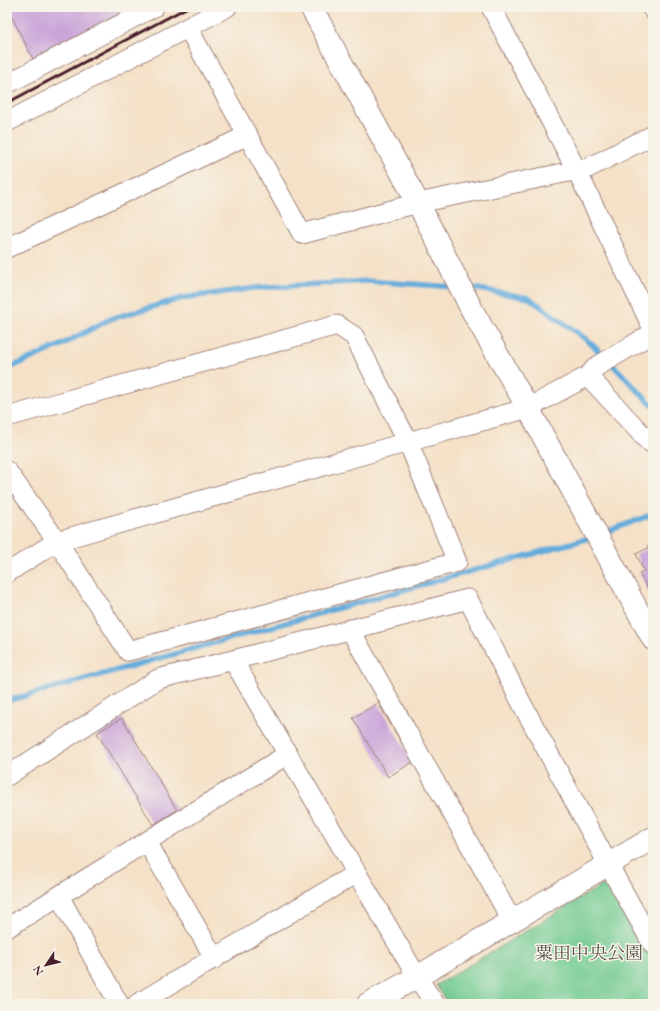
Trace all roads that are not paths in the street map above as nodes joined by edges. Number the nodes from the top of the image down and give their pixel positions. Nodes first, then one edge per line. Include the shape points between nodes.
1 (154, 7) edge
2 (227, 7) edge
3 (311, 7) edge
4 (491, 7) edge
5 (651, 7) edge
6 (653, 10) edge
7 (188, 28) junction
8 (7, 84) edge
9 (7, 122) edge
10 (653, 134) edge
11 (248, 135) junction
12 (577, 171) junction
13 (418, 203) junction
14 (7, 248) edge
15 (653, 329) edge
16 (653, 333) edge
17 (592, 372) junction
18 (528, 408) junction
19 (7, 417) edge
20 (408, 442) junction
21 (653, 444) edge
22 (7, 471) edge
23 (57, 541) junction
24 (7, 573) edge
25 (350, 629) junction
26 (653, 639) edge
27 (233, 660) junction
28 (288, 754) junction
29 (7, 776) edge
30 (653, 838) edge
31 (147, 842) junction
32 (608, 864) junction
33 (357, 873) junction
34 (59, 896) junction
35 (512, 921) junction
36 (7, 928) edge
37 (653, 945) edge
38 (215, 959) junction
39 (417, 977) junction
40 (119, 1004) edge
41 (137, 1004) edge
42 (368, 1004) edge
43 (435, 1004) edge

1 - 8 street
2 - 7 street
3 - 13 street
4 - 12 street
5 - 6 street
7 - 9 street
7 - 11 street
10 - 12 street via 588,168
11 - 13 street via 302,234
11 - 14 street
12 - 13 street
12 - 15 street
13 - 18 street via 473,312
16 - 17 street
17 - 18 street
17 - 21 street via 646,440
18 - 20 street
18 - 26 street
19 - 20 street via 337,325 354,336
20 - 23 street
20 - 23 street via 456,562 128,651
22 - 23 street
23 - 24 street
25 - 27 street
25 - 32 street via 468,599
25 - 35 street
27 - 28 street
27 - 29 street via 158,679
28 - 31 street
28 - 33 street
30 - 32 street
31 - 34 street
31 - 38 street
32 - 35 street
32 - 37 street
33 - 38 street
33 - 39 street
34 - 36 street
34 - 40 street
35 - 39 street
38 - 41 street
39 - 42 street
39 - 43 street

